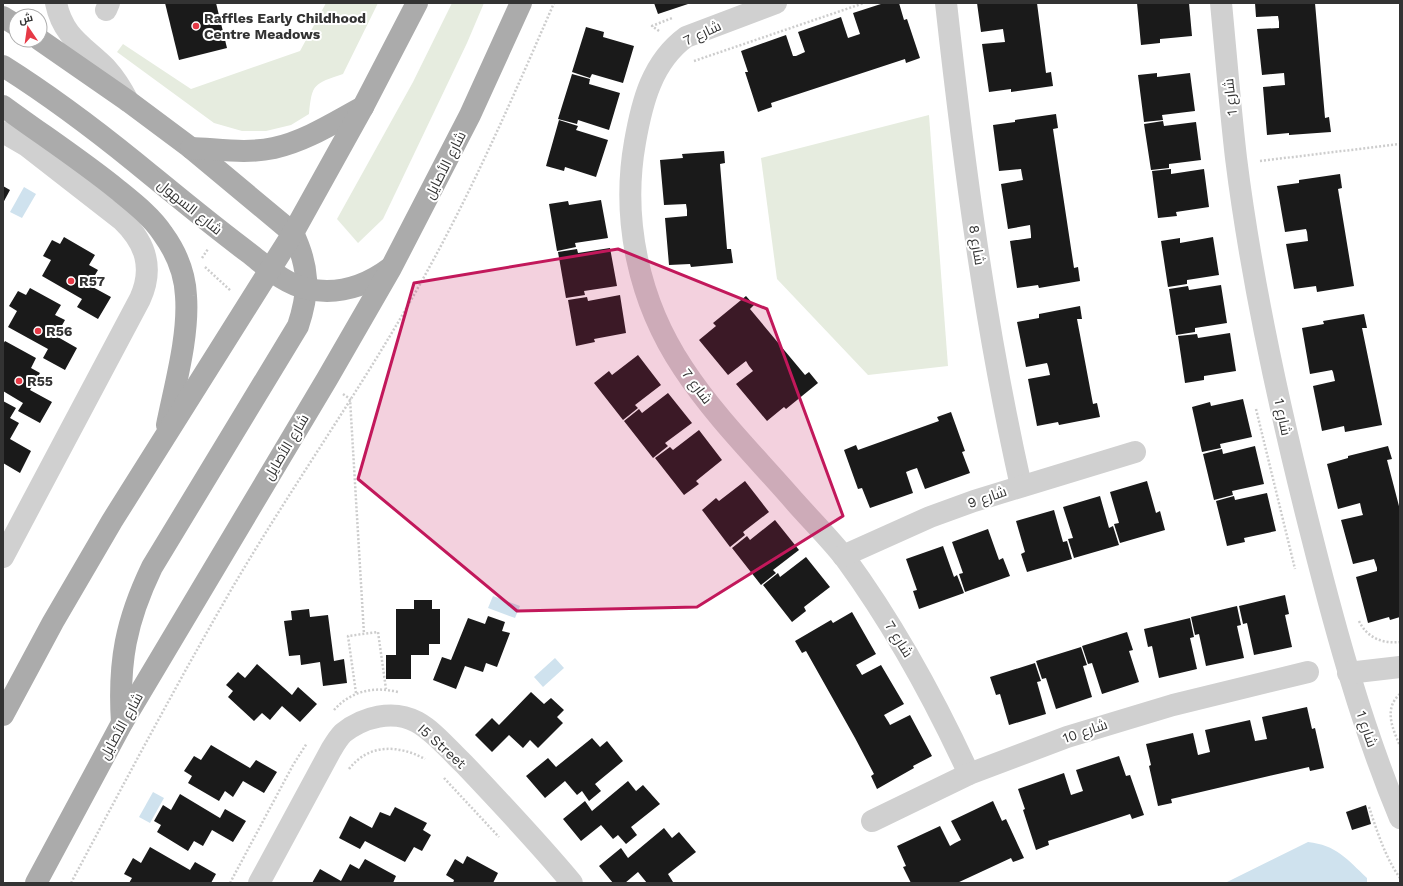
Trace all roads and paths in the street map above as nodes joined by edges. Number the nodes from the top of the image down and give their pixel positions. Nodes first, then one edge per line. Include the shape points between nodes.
1 (56, 3) edge
2 (416, 3) edge
3 (521, 3) edge
4 (554, 3) edge
5 (776, 3) edge
6 (946, 3) edge
7 (1221, 3) edge
8 (48, 46) edge
9 (3, 66) edge
10 (128, 101) junction
11 (3, 106) edge
12 (363, 107) junction
13 (3, 132) edge
14 (1400, 144) edge
15 (190, 148) junction
16 (1259, 155) dead end
17 (1260, 161) junction
18 (1261, 169) dead end
19 (293, 233) junction
20 (391, 268) junction
21 (270, 269) junction
22 (307, 288) junction
23 (164, 438) junction
24 (1135, 452) dead end
25 (1021, 486) junction
26 (843, 556) junction
27 (3, 557) edge
28 (1357, 615) dead end
29 (1400, 642) edge
30 (1400, 667) edge
31 (1308, 672) dead end
32 (1348, 673) junction
33 (386, 689) junction
34 (356, 693) junction
35 (405, 694) dead end
36 (1400, 694) edge
37 (333, 711) dead end
38 (3, 715) edge
39 (122, 723) junction
40 (311, 737) dead end
41 (1400, 746) edge
42 (430, 765) dead end
43 (348, 770) dead end
44 (969, 774) junction
45 (441, 776) dead end
46 (1400, 818) edge
47 (872, 821) dead end
48 (499, 838) dead end
49 (36, 883) edge
50 (71, 883) edge
51 (230, 883) edge
52 (260, 883) edge
53 (572, 883) edge

1 - 10 street via 66,30 110,73
2 - 12 main road
3 - 20 main road, شارع الأصايل via 470,115
4 - 50 path via 487,150 425,276 231,590 176,686
5 - 26 street, شارع 7 via 686,37 661,61 652,77 639,119 632,161 630,204 635,247 645,289 661,330 682,367 706,400
6 - 25 street, شارع 8 via 974,233
7 - 32 street, شارع 1 via 1236,159 1270,358 1291,457
8 - 10 main road
9 - 21 main road, شارع السهول via 78,118
10 - 15 main road
11 - 23 main road via 126,197 163,234 175,254 183,276 187,314
12 - 15 main road via 309,135 273,148
12 - 19 main road
13 - 27 street via 27,146 122,220 135,232 148,265 146,283 140,299
14 - 17 path
15 - 19 main road
16 - 17 path
17 - 18 path
19 - 21 main road
19 - 22 main road via 306,270
20 - 22 main road, شارع السهول via 360,286 325,291
20 - 39 main road, شارع الأصايل
21 - 22 main road, شارع السهول via 286,282
21 - 23 main road
22 - 39 main road via 298,326 140,591 131,616 121,669
23 - 38 main road via 53,622
24 - 25 street, شارع 9
25 - 26 street, شارع 9 via 930,517
26 - 44 street, شارع 7 via 890,623 944,720
28 - 29 path via 1369,635 1380,641
30 - 32 street
31 - 44 street, شارع 10 via 1120,720
32 - 46 street, شارع 1
33 - 34 path via 376,688
33 - 34 path via 378,632 348,636
33 - 35 path
34 - 37 path via 342,700
36 - 41 path via 1390,711 1391,724
39 - 49 main road, شارع الأصايل
40 - 51 path via 293,765
42 - 43 path via 425,759 396,748 380,749 365,755
44 - 47 street, شارع 10
45 - 48 path
52 - 53 street, I5 Street via 330,750 342,734 358,722 377,716 397,716 416,721 433,733 497,798

